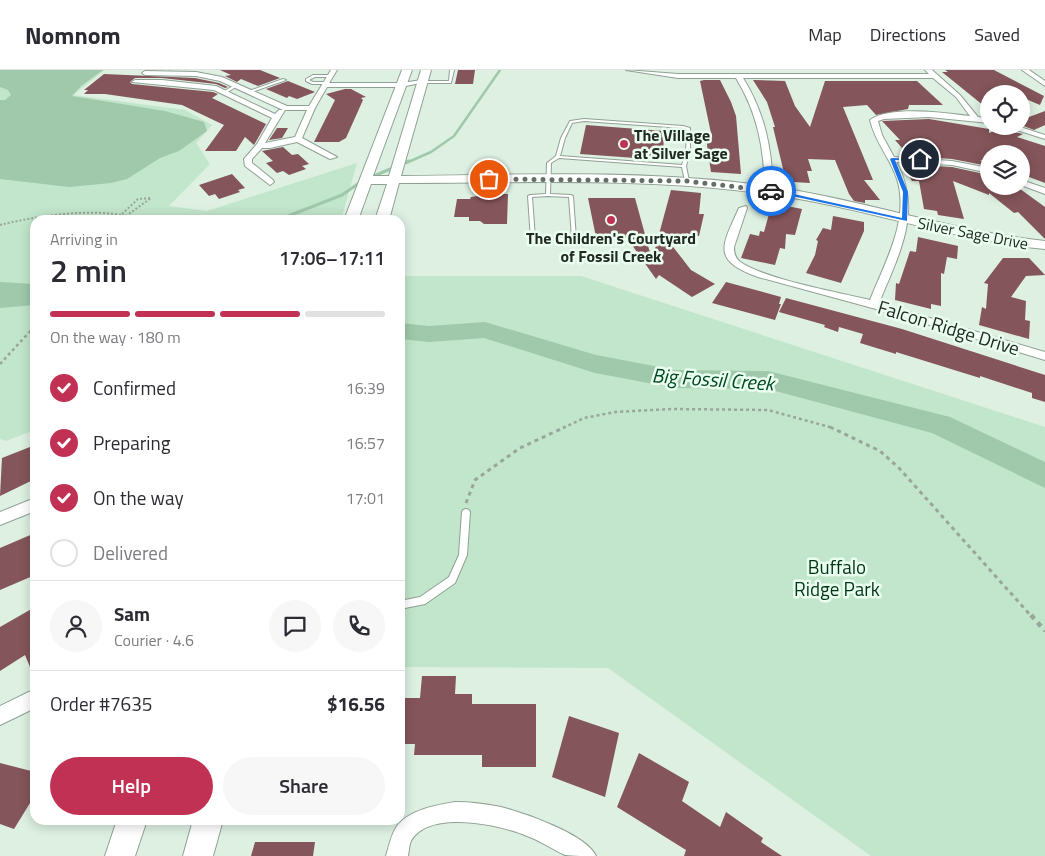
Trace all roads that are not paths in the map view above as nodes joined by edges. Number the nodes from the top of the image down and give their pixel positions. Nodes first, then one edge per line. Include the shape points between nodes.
1 (426, 70) edge
2 (452, 70) edge
3 (628, 70) edge
4 (928, 70) edge
5 (1024, 70) edge
6 (147, 71) edge
7 (198, 72) edge
8 (739, 76) junction
9 (936, 76) junction
10 (329, 78) edge
11 (404, 78) edge
12 (1041, 78) edge
13 (284, 80) dead end
14 (135, 82) junction
15 (422, 82) junction
16 (237, 84) junction
17 (1045, 84) edge
18 (128, 88) dead end
19 (251, 91) junction
20 (225, 92) junction
21 (286, 108) junction
22 (311, 108) junction
23 (276, 117) junction
24 (975, 118) junction
25 (980, 119) edge
26 (1030, 133) edge
27 (1045, 137) edge
28 (298, 139) junction
29 (260, 145) junction
30 (333, 157) dead end
31 (558, 157) junction
32 (892, 159) junction
33 (684, 166) junction
34 (980, 169) edge
35 (395, 176) junction
36 (548, 179) junction
37 (365, 180) junction
38 (686, 181) junction
39 (270, 182) dead end
40 (1030, 185) edge
41 (769, 190) junction
42 (1045, 191) edge
43 (548, 195) junction
44 (743, 208) dead end
45 (353, 215) edge
46 (383, 215) edge
47 (905, 220) junction
48 (1045, 245) edge
49 (874, 303) junction
50 (1045, 356) edge
51 (30, 506) edge
52 (466, 512) road end
53 (0, 519) edge
54 (405, 604) edge
55 (30, 701) edge
56 (0, 716) edge
57 (130, 825) edge
58 (207, 825) edge
59 (120, 856) edge
60 (198, 856) edge
61 (397, 856) edge
62 (585, 856) edge

1 - 15 main road
2 - 15 lane via 450,82
3 - 8 street via 678,76
4 - 9 street
5 - 12 street
6 - 7 street
6 - 14 street
7 - 16 street
8 - 9 street
8 - 41 street via 756,105 761,122 769,164
9 - 24 street
10 - 10 lane via 314,76 307,80 312,83
10 - 11 street
10 - 22 street
11 - 15 street
11 - 37 main road
12 - 17 street
13 - 19 lane
14 - 18 street
14 - 20 street via 216,88
15 - 35 main road
16 - 19 street
16 - 20 lane
19 - 21 street
20 - 23 street
21 - 22 street
21 - 23 street
22 - 28 street
23 - 29 street
24 - 25 street
24 - 32 street via 911,115 877,118 874,120 876,130
26 - 27 street
28 - 29 street via 270,146
28 - 30 street
29 - 39 street via 248,159 248,164
31 - 33 lane
31 - 33 lane via 571,122 584,120 683,127 689,129
31 - 36 lane via 549,163
32 - 34 street via 952,163
32 - 47 street via 906,192
33 - 38 lane
35 - 36 main road, Silver Sage Drive
35 - 37 main road, Silver Sage Drive
35 - 46 main road
36 - 38 main road, Silver Sage Drive
36 - 43 lane
37 - 45 main road
38 - 41 main road, Silver Sage Drive
40 - 42 street
41 - 47 main road, Silver Sage Drive
43 - 43 lane via 530,196 533,239 574,239 571,196
44 - 49 street, Falcon Ridge Drive via 729,246 734,262 789,283
47 - 48 main road, Silver Sage Drive via 1000,241
47 - 49 street
49 - 50 street, Falcon Ridge Drive
51 - 53 street
52 - 54 lane via 463,555 452,580 422,602
55 - 56 street
57 - 59 main road
58 - 60 main road
61 - 62 street via 404,833 427,816 450,812 499,816 528,824

